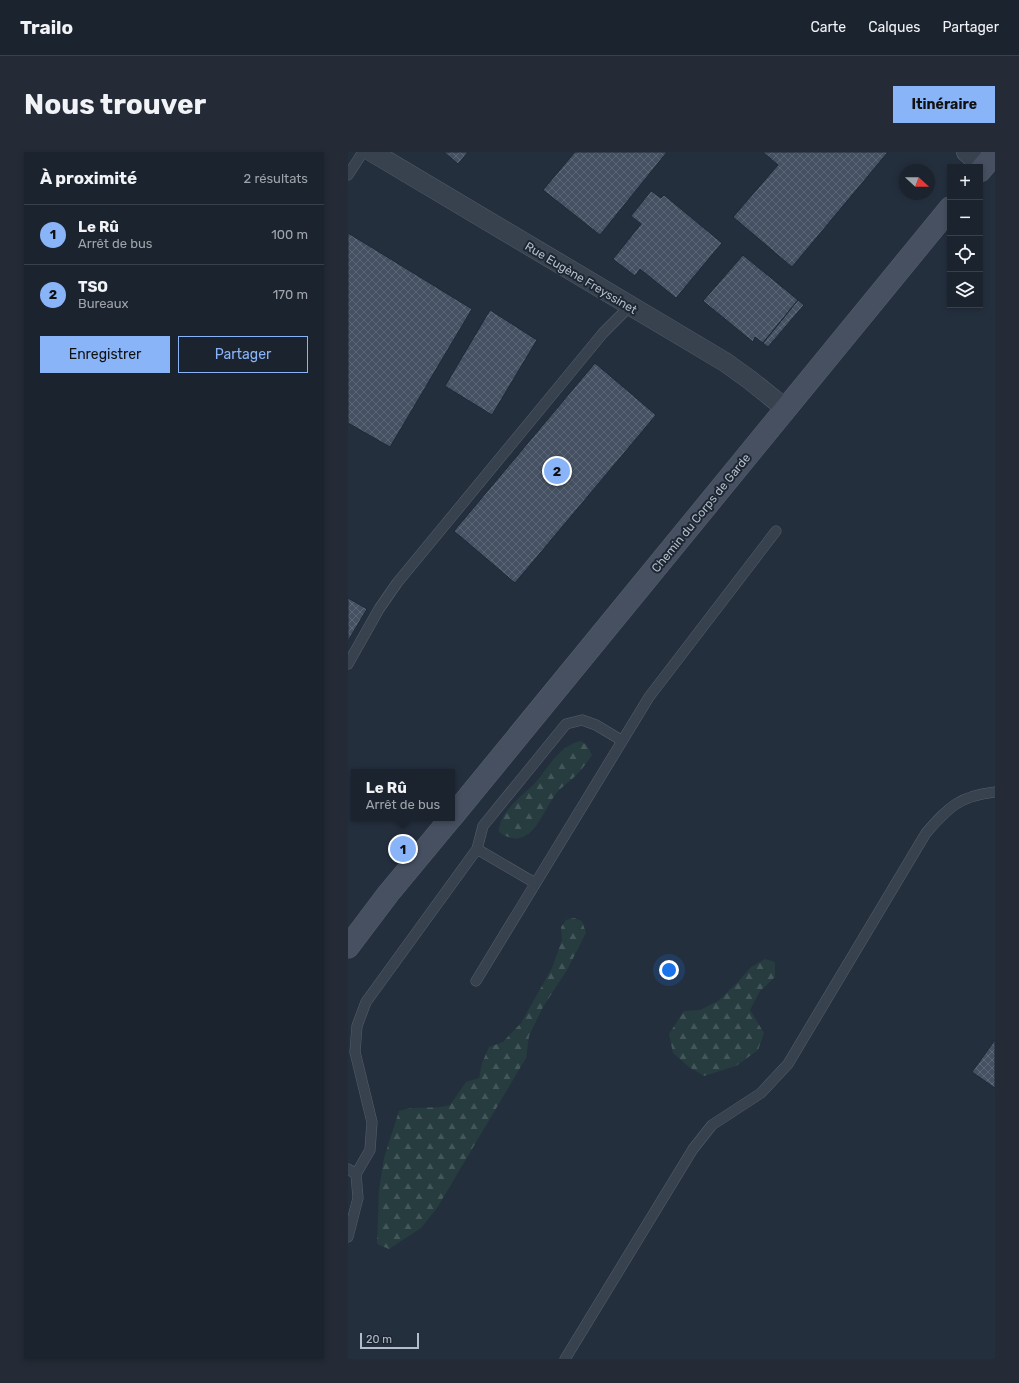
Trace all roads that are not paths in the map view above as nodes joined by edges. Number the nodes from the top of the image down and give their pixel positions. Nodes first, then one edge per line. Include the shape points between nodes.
1 (363, 152) edge
2 (372, 152) edge
3 (966, 152) edge
4 (986, 164) edge
5 (348, 175) edge
6 (947, 212) edge
7 (629, 307) junction
8 (786, 409) junction
9 (776, 531) dead end
10 (348, 664) edge
11 (621, 740) junction
12 (995, 792) edge
13 (455, 814) edge
14 (449, 821) edge
15 (477, 849) junction
16 (535, 883) junction
17 (348, 947) edge
18 (476, 981) dead end
19 (352, 1171) edge
20 (348, 1237) edge
21 (565, 1359) edge

1 - 5 lane
2 - 7 street, Rue Eugène Freyssinet
3 - 4 street
6 - 8 street, Chemin du Corps de Garde
7 - 8 street, Rue Eugène Freyssinet via 725,362
7 - 10 lane via 603,333 397,582
8 - 13 street, Chemin du Corps de Garde
9 - 11 lane via 649,697
11 - 15 lane via 582,720 566,724 483,826
11 - 16 lane
12 - 21 lane via 974,794 948,809 926,834 788,1064 761,1093 712,1125 694,1149
14 - 17 street, Chemin du Corps de Garde via 388,894
15 - 16 lane
15 - 19 lane via 366,1002 357,1026 355,1052 372,1122 370,1150
16 - 18 lane
19 - 20 lane via 358,1198

